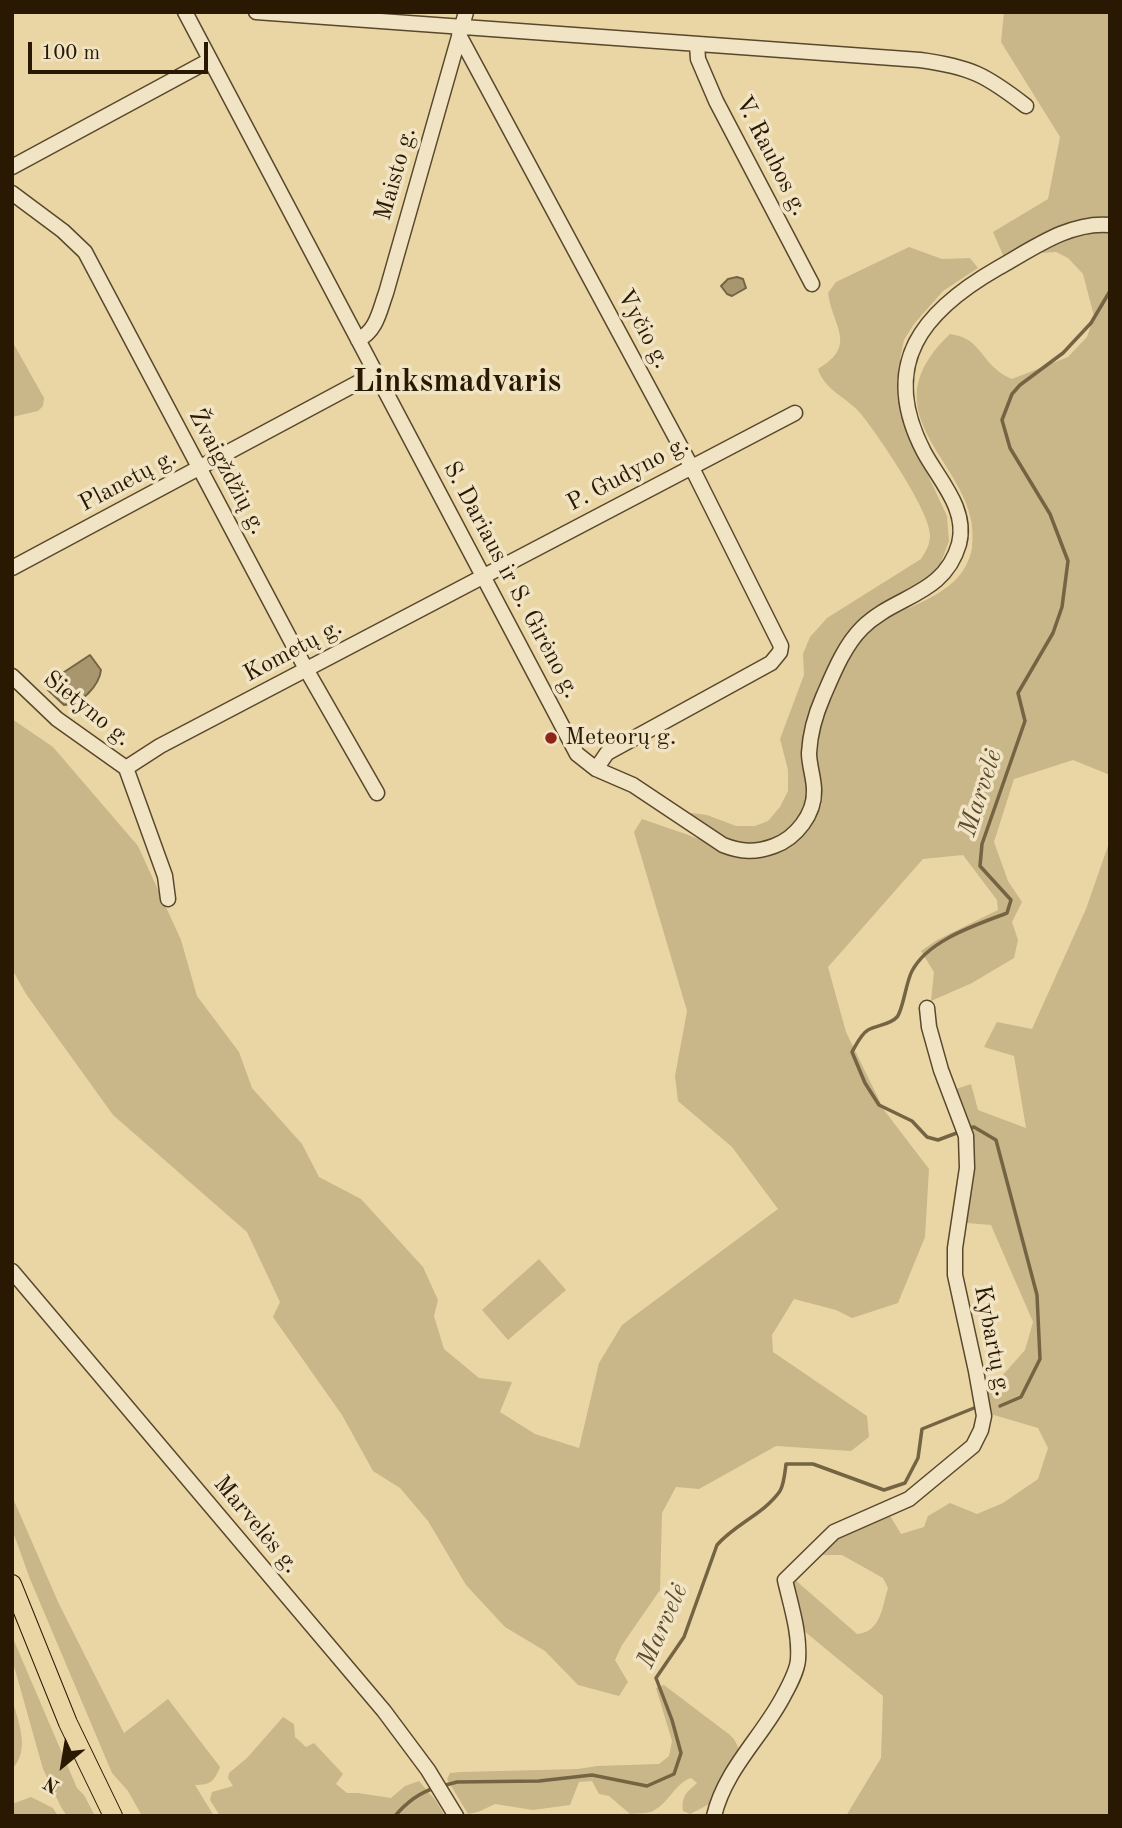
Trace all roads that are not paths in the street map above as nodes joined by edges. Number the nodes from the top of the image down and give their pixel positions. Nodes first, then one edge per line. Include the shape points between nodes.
1 (256, 12) edge
2 (466, 12) edge
3 (190, 14) edge
4 (460, 32) junction
5 (697, 45) junction
6 (210, 60) junction
7 (1027, 106) dead end
8 (12, 167) edge
9 (12, 193) edge
10 (1110, 225) edge
11 (812, 284) dead end
12 (358, 340) junction
13 (376, 373) junction
14 (795, 413) dead end
15 (691, 466) junction
16 (199, 470) junction
17 (12, 568) edge
18 (483, 576) junction
19 (306, 669) junction
20 (12, 676) edge
21 (126, 768) junction
22 (596, 769) junction
23 (377, 793) dead end
24 (168, 899) dead end
25 (927, 1008) dead end
26 (12, 1271) edge
27 (12, 1584) edge
28 (113, 1816) edge
29 (456, 1816) edge
30 (714, 1816) edge

1 - 4 street
2 - 4 street, Maisto g.
3 - 6 street, S. Dariaus ir S. Girėno g.
4 - 5 street
4 - 12 street, Maisto g. via 382,304 375,325
4 - 15 street, Vyčio g.
5 - 7 street via 943,63 968,68
5 - 11 street, V. Raubos g. via 698,59 716,101
6 - 8 street
6 - 12 street, S. Dariaus ir S. Girėno g.
9 - 16 street, Žvaigždžių g. via 85,252
10 - 22 street, S. Dariaus ir S. Girėno g. via 1071,229 1006,263 948,301 921,331 907,367 907,400 924,451 955,505 960,540 937,581 871,621 852,639 821,700 809,753 814,791 804,824 782,844 738,851 633,785
12 - 13 street, S. Dariaus ir S. Girėno g.
13 - 16 street, Planetų g.
13 - 18 street, S. Dariaus ir S. Girėno g.
14 - 15 street, P. Gudyno g.
15 - 18 street, P. Gudyno g.
15 - 22 street, Vyčio g. via 780,652 771,663 607,753
16 - 17 street, Planetų g.
16 - 19 street, Žvaigždžių g.
18 - 19 street, Kometų g.
18 - 22 street, S. Dariaus ir S. Girėno g. via 569,742
19 - 21 street, Kometų g.
19 - 23 street, Žvaigždžių g.
20 - 21 street, Sietyno g. via 57,719
21 - 24 street, Sietyno g. via 165,876
25 - 30 street, Kybartų g. via 941,1069 964,1130 967,1168 955,1275 984,1416 981,1430 973,1446 909,1499 834,1532 785,1580 799,1641 798,1664 772,1717 730,1775
26 - 29 street, Marvelės g. via 384,1712
27 - 28 main road via 68,1723

